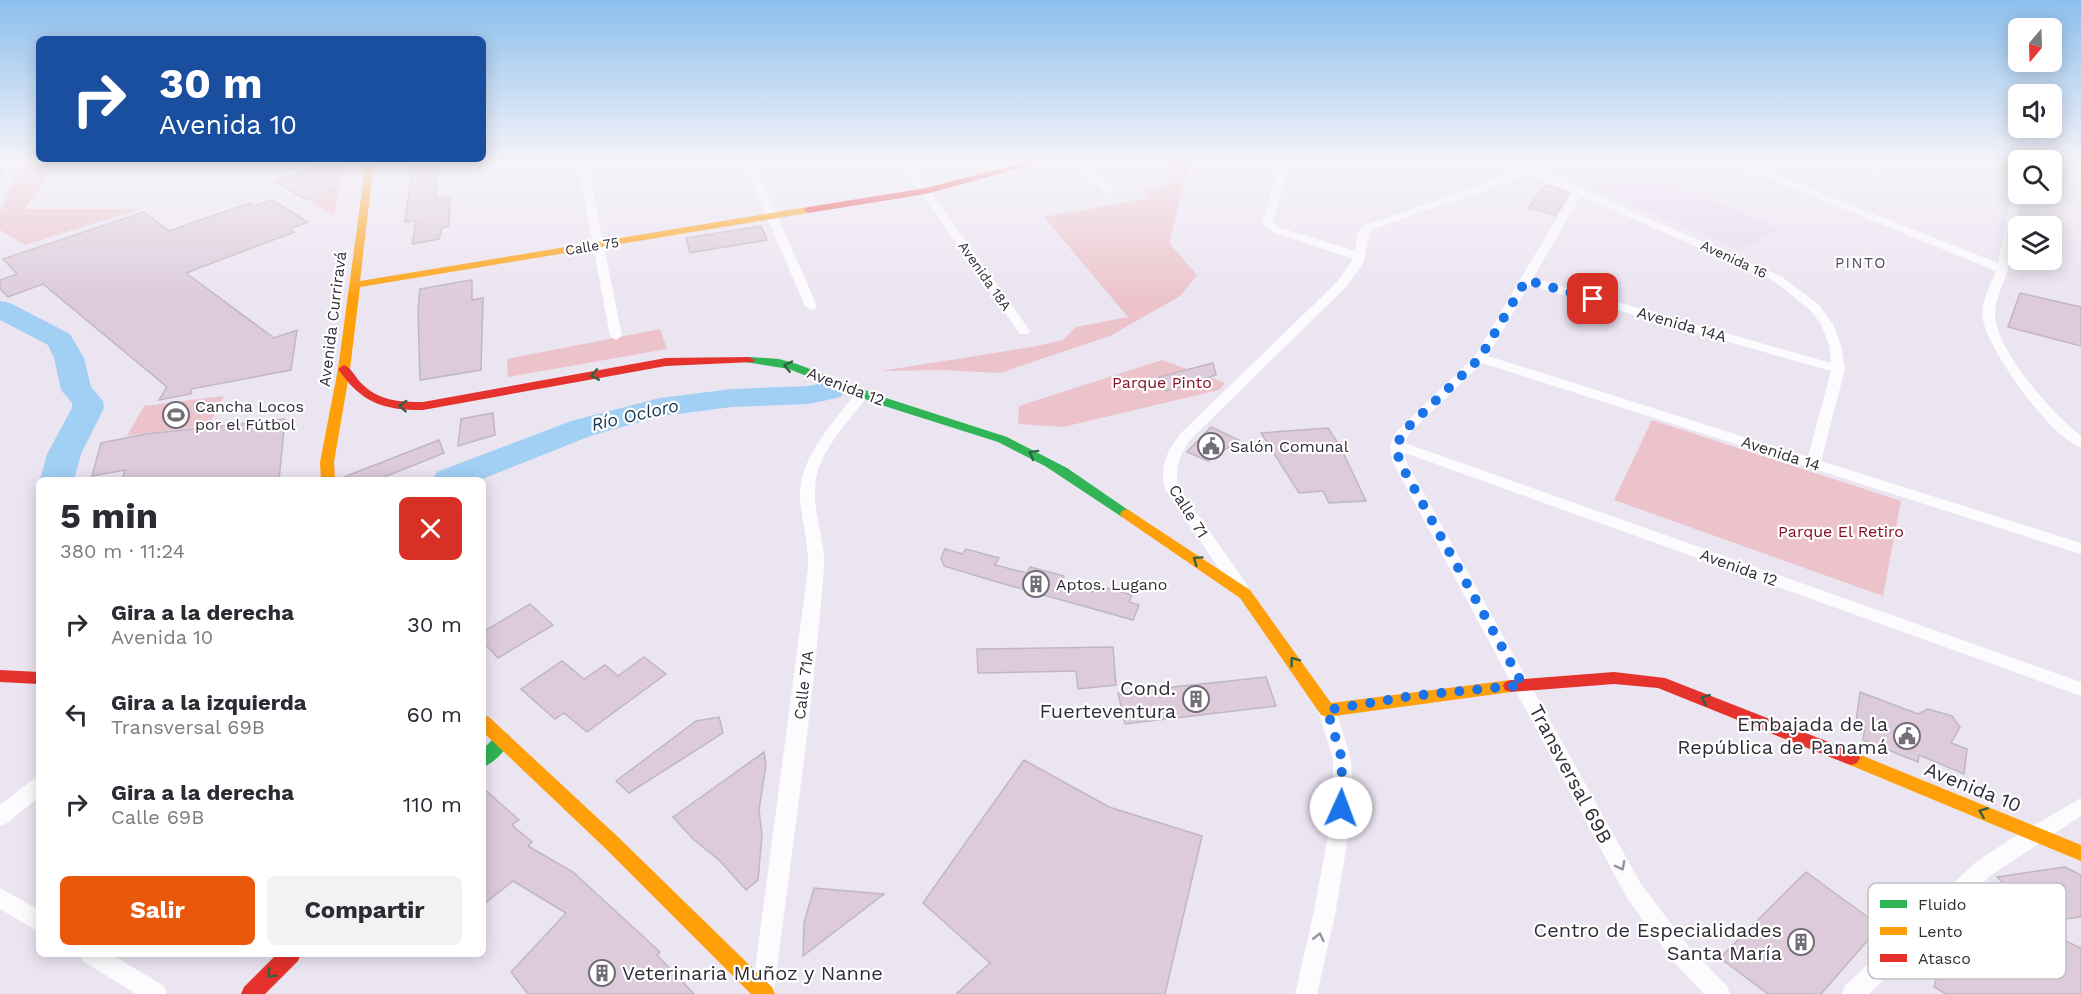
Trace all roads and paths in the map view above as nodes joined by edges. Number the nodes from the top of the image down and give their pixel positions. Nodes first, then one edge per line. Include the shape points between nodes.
1 (364, 207) edge
2 (591, 207) edge
3 (768, 207) edge
4 (829, 207) edge
5 (937, 207) edge
6 (1270, 207) edge
7 (1421, 207) edge
8 (1570, 207) edge
9 (1619, 207) edge
10 (1848, 207) edge
11 (2014, 207) edge
12 (772, 217) junction
13 (598, 244) junction
14 (1360, 256) junction
15 (2002, 269) junction
16 (1526, 280) junction
17 (353, 285) junction
18 (811, 306) dead end
19 (1024, 331) dead end
20 (616, 336) dead end
21 (1480, 358) junction
22 (344, 369) junction
23 (1838, 369) junction
24 (862, 394) junction
25 (2081, 443) edge
26 (1397, 445) junction
27 (1813, 464) junction
28 (328, 477) edge
29 (2081, 549) edge
30 (1245, 594) junction
31 (0, 676) edge
32 (36, 678) edge
33 (1523, 685) junction
34 (2081, 689) edge
35 (1327, 710) junction
36 (486, 725) edge
37 (503, 740) junction
38 (486, 757) edge
39 (36, 788) edge
40 (2081, 806) edge
41 (0, 817) edge
42 (2037, 835) junction
43 (2081, 853) edge
44 (1968, 883) edge
45 (0, 898) edge
46 (36, 920) edge
47 (96, 957) edge
48 (288, 957) edge
49 (1869, 979) edge
50 (764, 993) edge
51 (156, 994) edge
52 (251, 994) edge
53 (1306, 994) edge
54 (1719, 994) edge
55 (1853, 994) edge

1 - 17 main road, Avenida Curriravá
2 - 13 street
3 - 12 street
4 - 12 main road, Calle 75
5 - 19 street, Avenida 18A
6 - 14 street via 1267,223 1271,227
7 - 14 street, Calle 71 via 1367,228 1361,234
8 - 16 street
9 - 23 street, Avenida 16 via 1778,279 1802,296 1827,324
10 - 15 street
11 - 15 street
12 - 13 main road, Calle 75
12 - 18 street
13 - 17 main road, Calle 75
13 - 20 street
14 - 30 street, Calle 71 via 1342,284 1186,436 1169,462 1168,475 1180,503
15 - 25 street via 1990,300 1989,321 1999,345 2044,410
16 - 21 street
16 - 23 street, Avenida 14A
17 - 22 main road, Avenida Curriravá
21 - 26 street via 1403,432
21 - 27 street, Avenida 14
24 -> 22 main road, Avenida 12 via 810,371 761,360 708,360 666,362 400,408 374,401 359,390
22 - 28 main road, Avenida Curriravá via 327,462
23 - 27 street
30 -> 24 main road, Avenida 12 via 1022,448
24 - 50 street, Calle 71A via 810,472 806,498 817,558
26 - 33 street, Transversal 69B via 1399,461
26 - 34 street, Avenida 12
27 - 29 street, Avenida 14
35 -> 30 main road, Calle 71
31 - 32 main road
33 - 35 main road, Avenida 10 via 1412,696
42 -> 33 main road, Avenida 10 via 1673,687 1641,679 1602,678
33 -> 54 street, Transversal 69B via 1634,891 1681,954
53 -> 35 street, Calle 71 via 1324,915 1343,790 1342,759
36 - 37 main road
37 - 38 main road
37 - 50 main road
39 - 41 street
40 - 42 street
42 - 43 main road, Avenida 10
42 - 44 street via 2006,851
45 - 46 street
47 - 51 street
48 -> 52 main road
49 - 55 street

